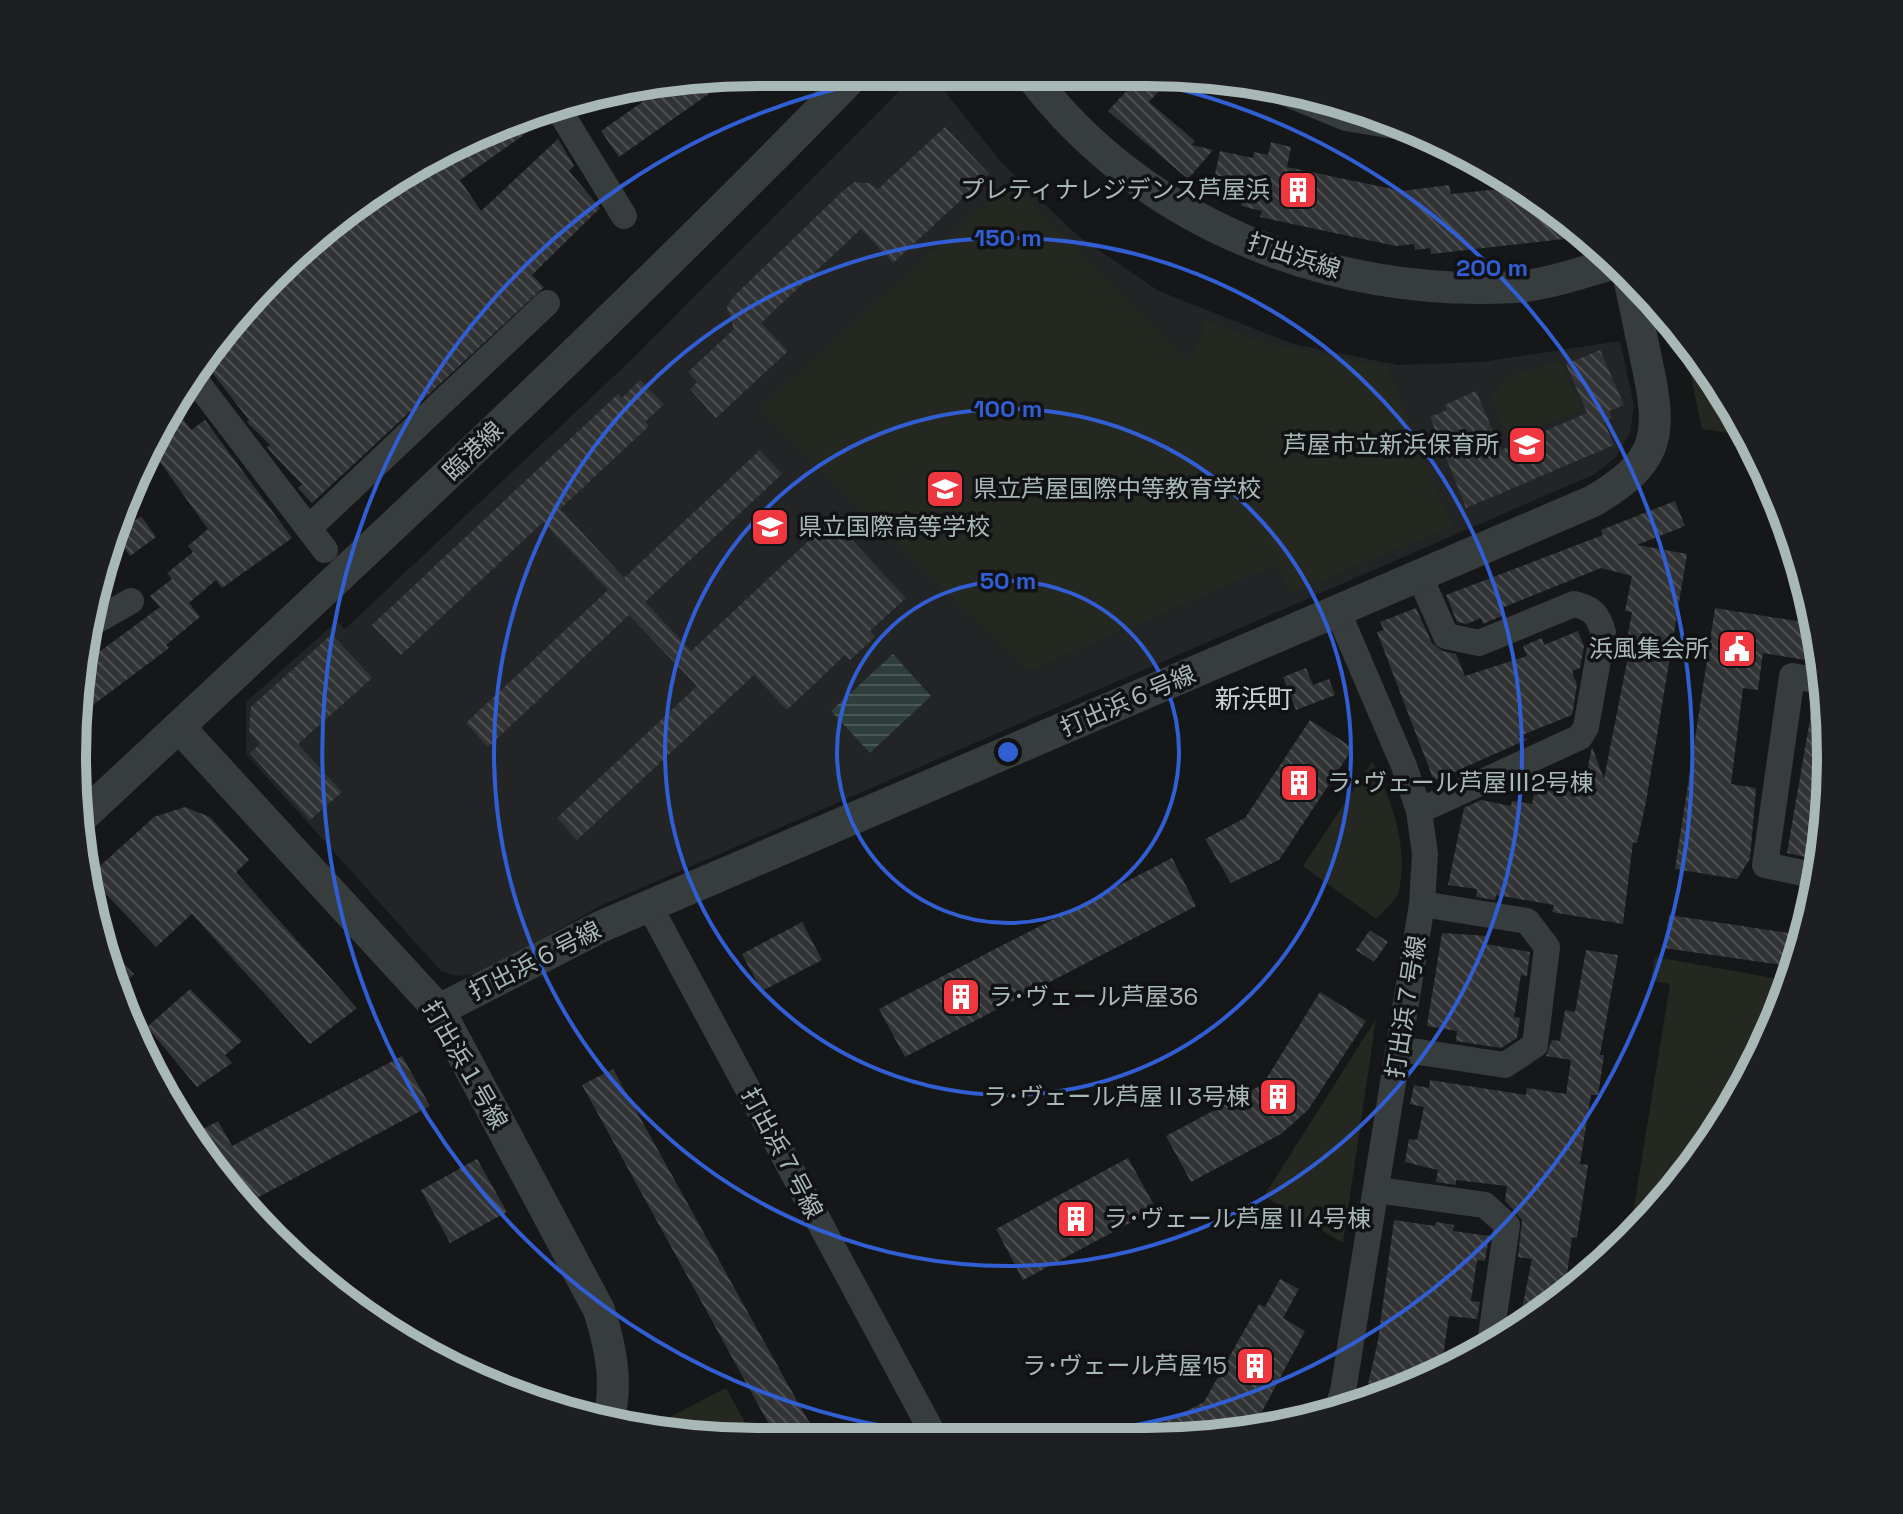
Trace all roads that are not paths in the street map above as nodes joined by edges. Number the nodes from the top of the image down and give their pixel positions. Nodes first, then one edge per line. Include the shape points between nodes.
1 (843, 86) edge
2 (1039, 86) edge
3 (562, 115) edge
4 (624, 216) dead end
5 (1602, 266) edge
6 (1633, 297) edge
7 (547, 303) dead end
8 (199, 384) edge
9 (309, 528) junction
10 (325, 550) dead end
11 (1420, 577) junction
12 (131, 601) dead end
13 (1338, 612) junction
14 (101, 618) edge
15 (1812, 680) edge
16 (179, 727) junction
17 (88, 811) edge
18 (1419, 811) junction
19 (1806, 874) edge
20 (1422, 904) junction
21 (650, 907) junction
22 (439, 1010) junction
23 (1399, 1049) junction
24 (1377, 1190) junction
25 (1492, 1332) edge
26 (1341, 1399) edge
27 (609, 1411) edge
28 (930, 1428) edge

1 - 16 street, 臨港線 via 694,239
2 - 5 street, 打出浜線 via 1084,136 1152,190 1234,236 1295,260 1370,279 1440,288 1518,287
3 - 4 street
6 - 11 street, 打出浜６号線 via 1658,413 1654,441 1637,470 1593,501
7 - 9 street
8 - 9 street
9 - 10 street
11 - 13 street, 打出浜６号線
11 - 18 street via 1446,636 1479,643 1574,604 1589,607 1603,632 1580,737
12 - 14 street
13 - 18 street, 打出浜７号線
13 - 21 street, 打出浜６号線
15 - 19 street via 1792,676 1765,865
16 - 17 street, 臨港線
16 - 22 street, 打出浜１号線
18 - 20 street, 打出浜７号線 via 1425,854
20 - 23 street, 打出浜７号線
20 - 23 street via 1527,921 1547,947 1535,1045 1505,1065
21 - 22 street, 打出浜６号線
21 - 28 street, 打出浜７号線
22 - 27 street, 打出浜１号線 via 599,1310 613,1373
23 - 24 street, 打出浜７号線
24 - 25 street via 1485,1205 1507,1225
24 - 26 street, 打出浜７号線

